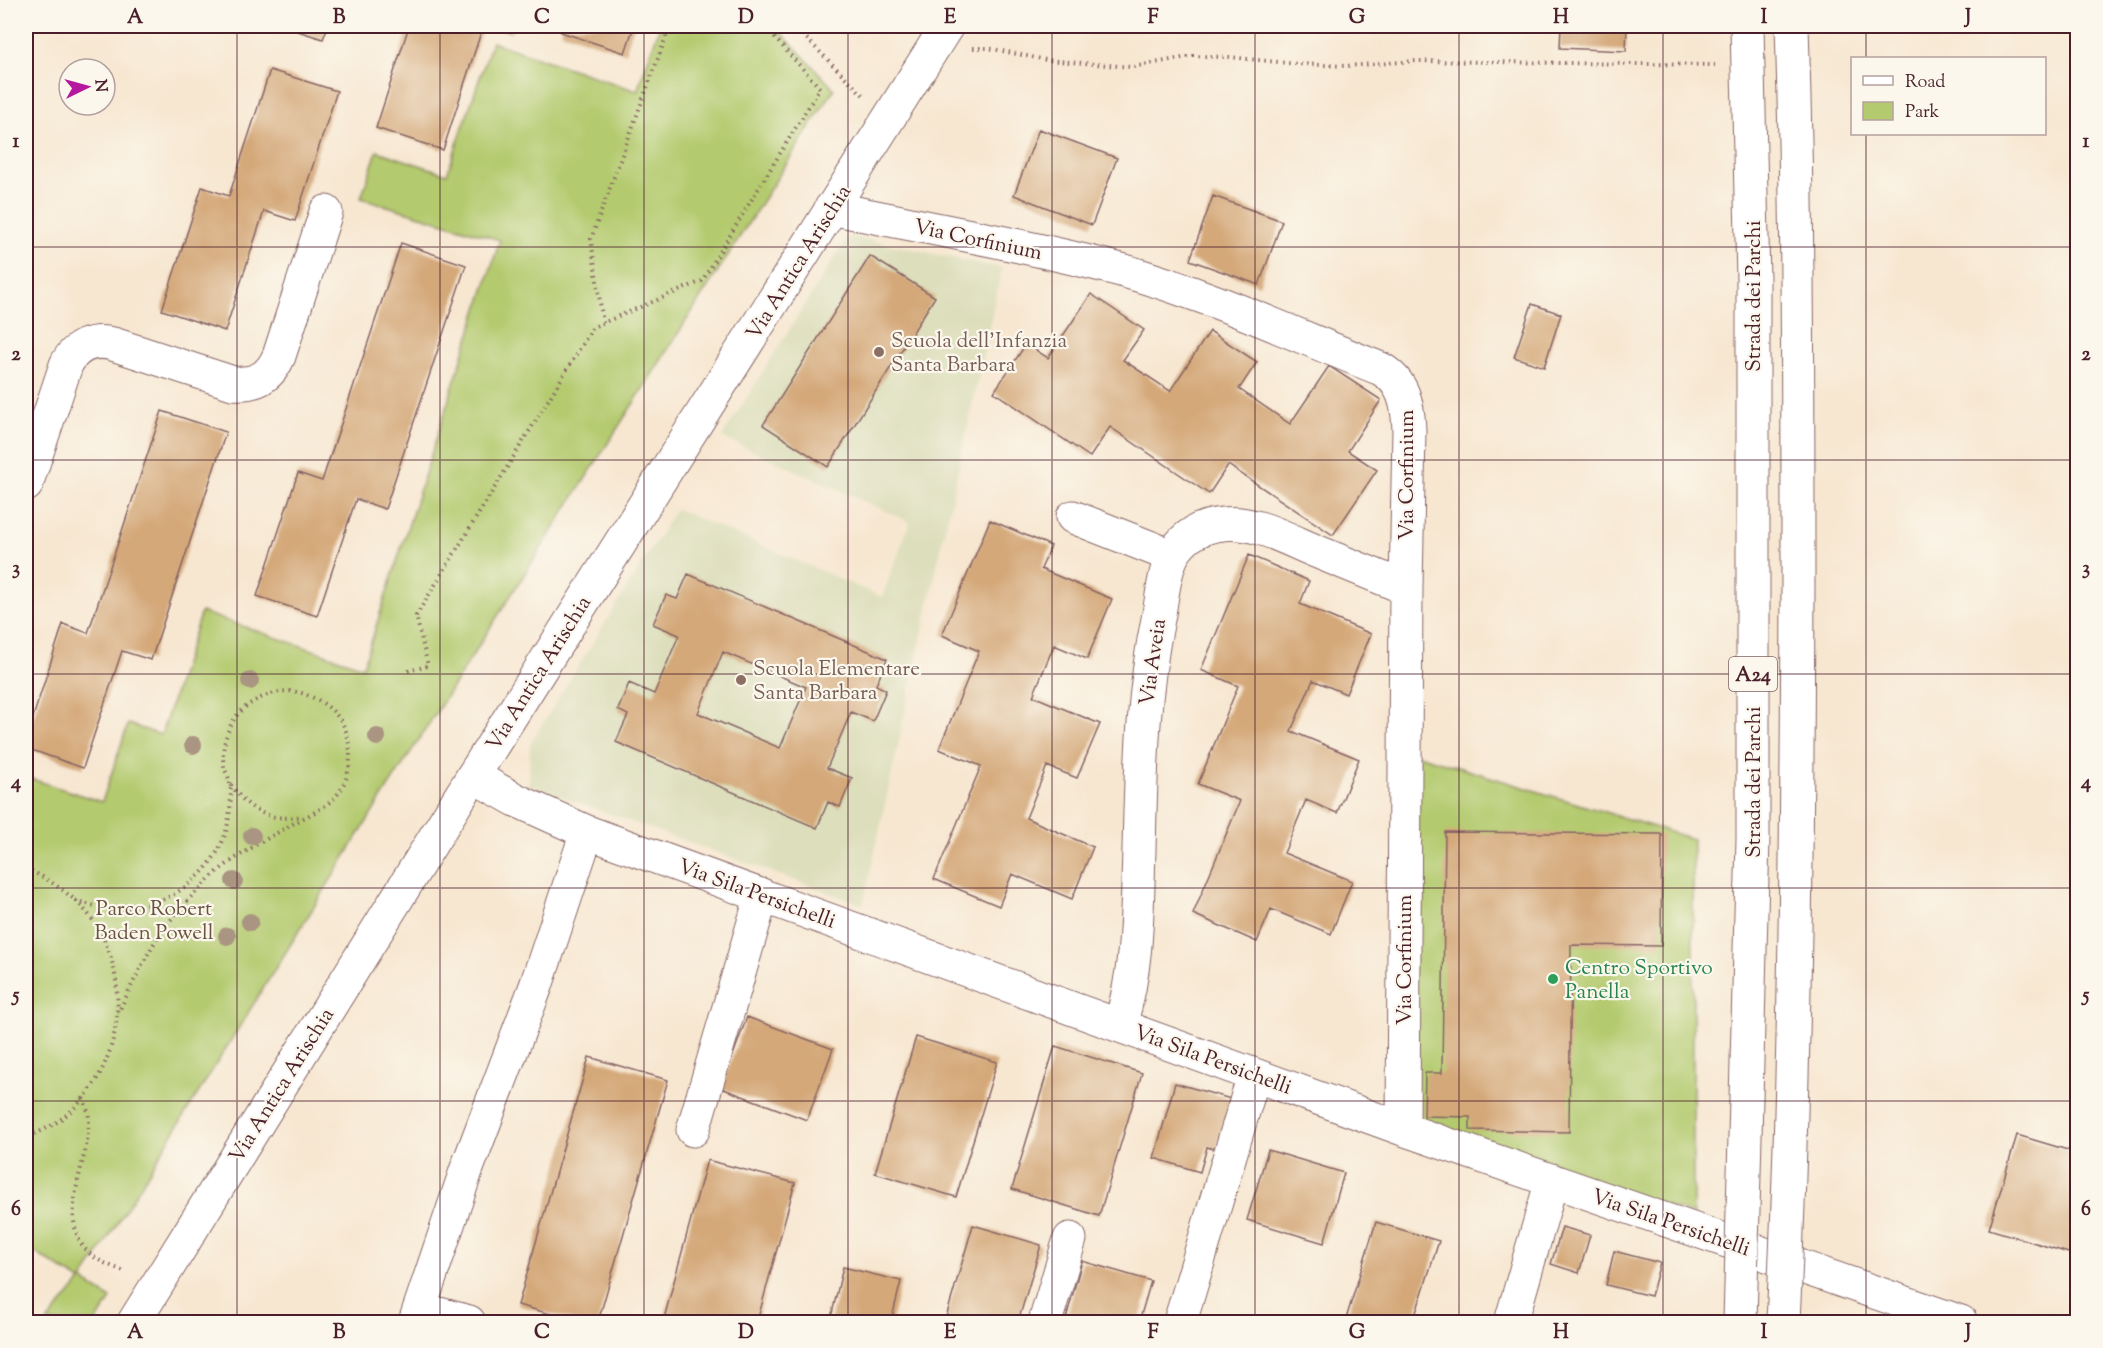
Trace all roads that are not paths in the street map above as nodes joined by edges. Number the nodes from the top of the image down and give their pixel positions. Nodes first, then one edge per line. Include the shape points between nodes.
1 (1747, 26) edge
2 (1792, 26) edge
3 (940, 36) edge
4 (831, 208) junction
5 (326, 212) dead end
6 (26, 485) edge
7 (1073, 517) dead end
8 (1172, 556) junction
9 (1406, 588) junction
10 (473, 776) junction
11 (587, 832) junction
12 (762, 895) junction
13 (1120, 1025) junction
14 (1254, 1075) junction
15 (1403, 1129) junction
16 (693, 1131) dead end
17 (1552, 1180) junction
18 (1070, 1239) dead end
19 (418, 1316) edge
20 (134, 1323) edge
21 (469, 1323) edge
22 (1045, 1323) edge
23 (1180, 1323) edge
24 (1511, 1323) edge
25 (1740, 1323) edge
26 (1784, 1323) edge
27 (1962, 1323) edge

1 - 25 main road, Strada dei Parchi / A24, bridge via 1753,280 1753,839
2 - 26 main road, Strada dei Parchi / A24, bridge via 1797,836
3 - 4 main road, Via Antica Arischia
4 - 9 main road, Via Corfinium via 1122,271 1188,291 1388,373 1405,396 1409,418
4 - 10 main road, Via Antica Arischia
5 - 6 main road via 279,356 269,374 253,382 233,383 113,344 85,345 74,352 66,365
7 - 8 main road
8 - 9 main road, Via Aveia via 1188,536 1199,530 1238,524 1271,532
8 - 13 main road, Via Aveia via 1147,689 1136,954
9 - 15 main road, Via Corfinium
10 - 11 main road, Via Sila Persichelli
10 - 20 main road, Via Antica Arischia
11 - 12 main road, Via Sila Persichelli
11 - 19 main road
12 - 13 main road, Via Sila Persichelli
12 - 16 main road
13 - 14 main road, Via Sila Persichelli
14 - 15 main road, Via Sila Persichelli
14 - 23 main road
15 - 17 main road, Via Sila Persichelli
17 - 24 main road
17 - 27 main road, Via Sila Persichelli
18 - 22 main road
19 - 21 main road

